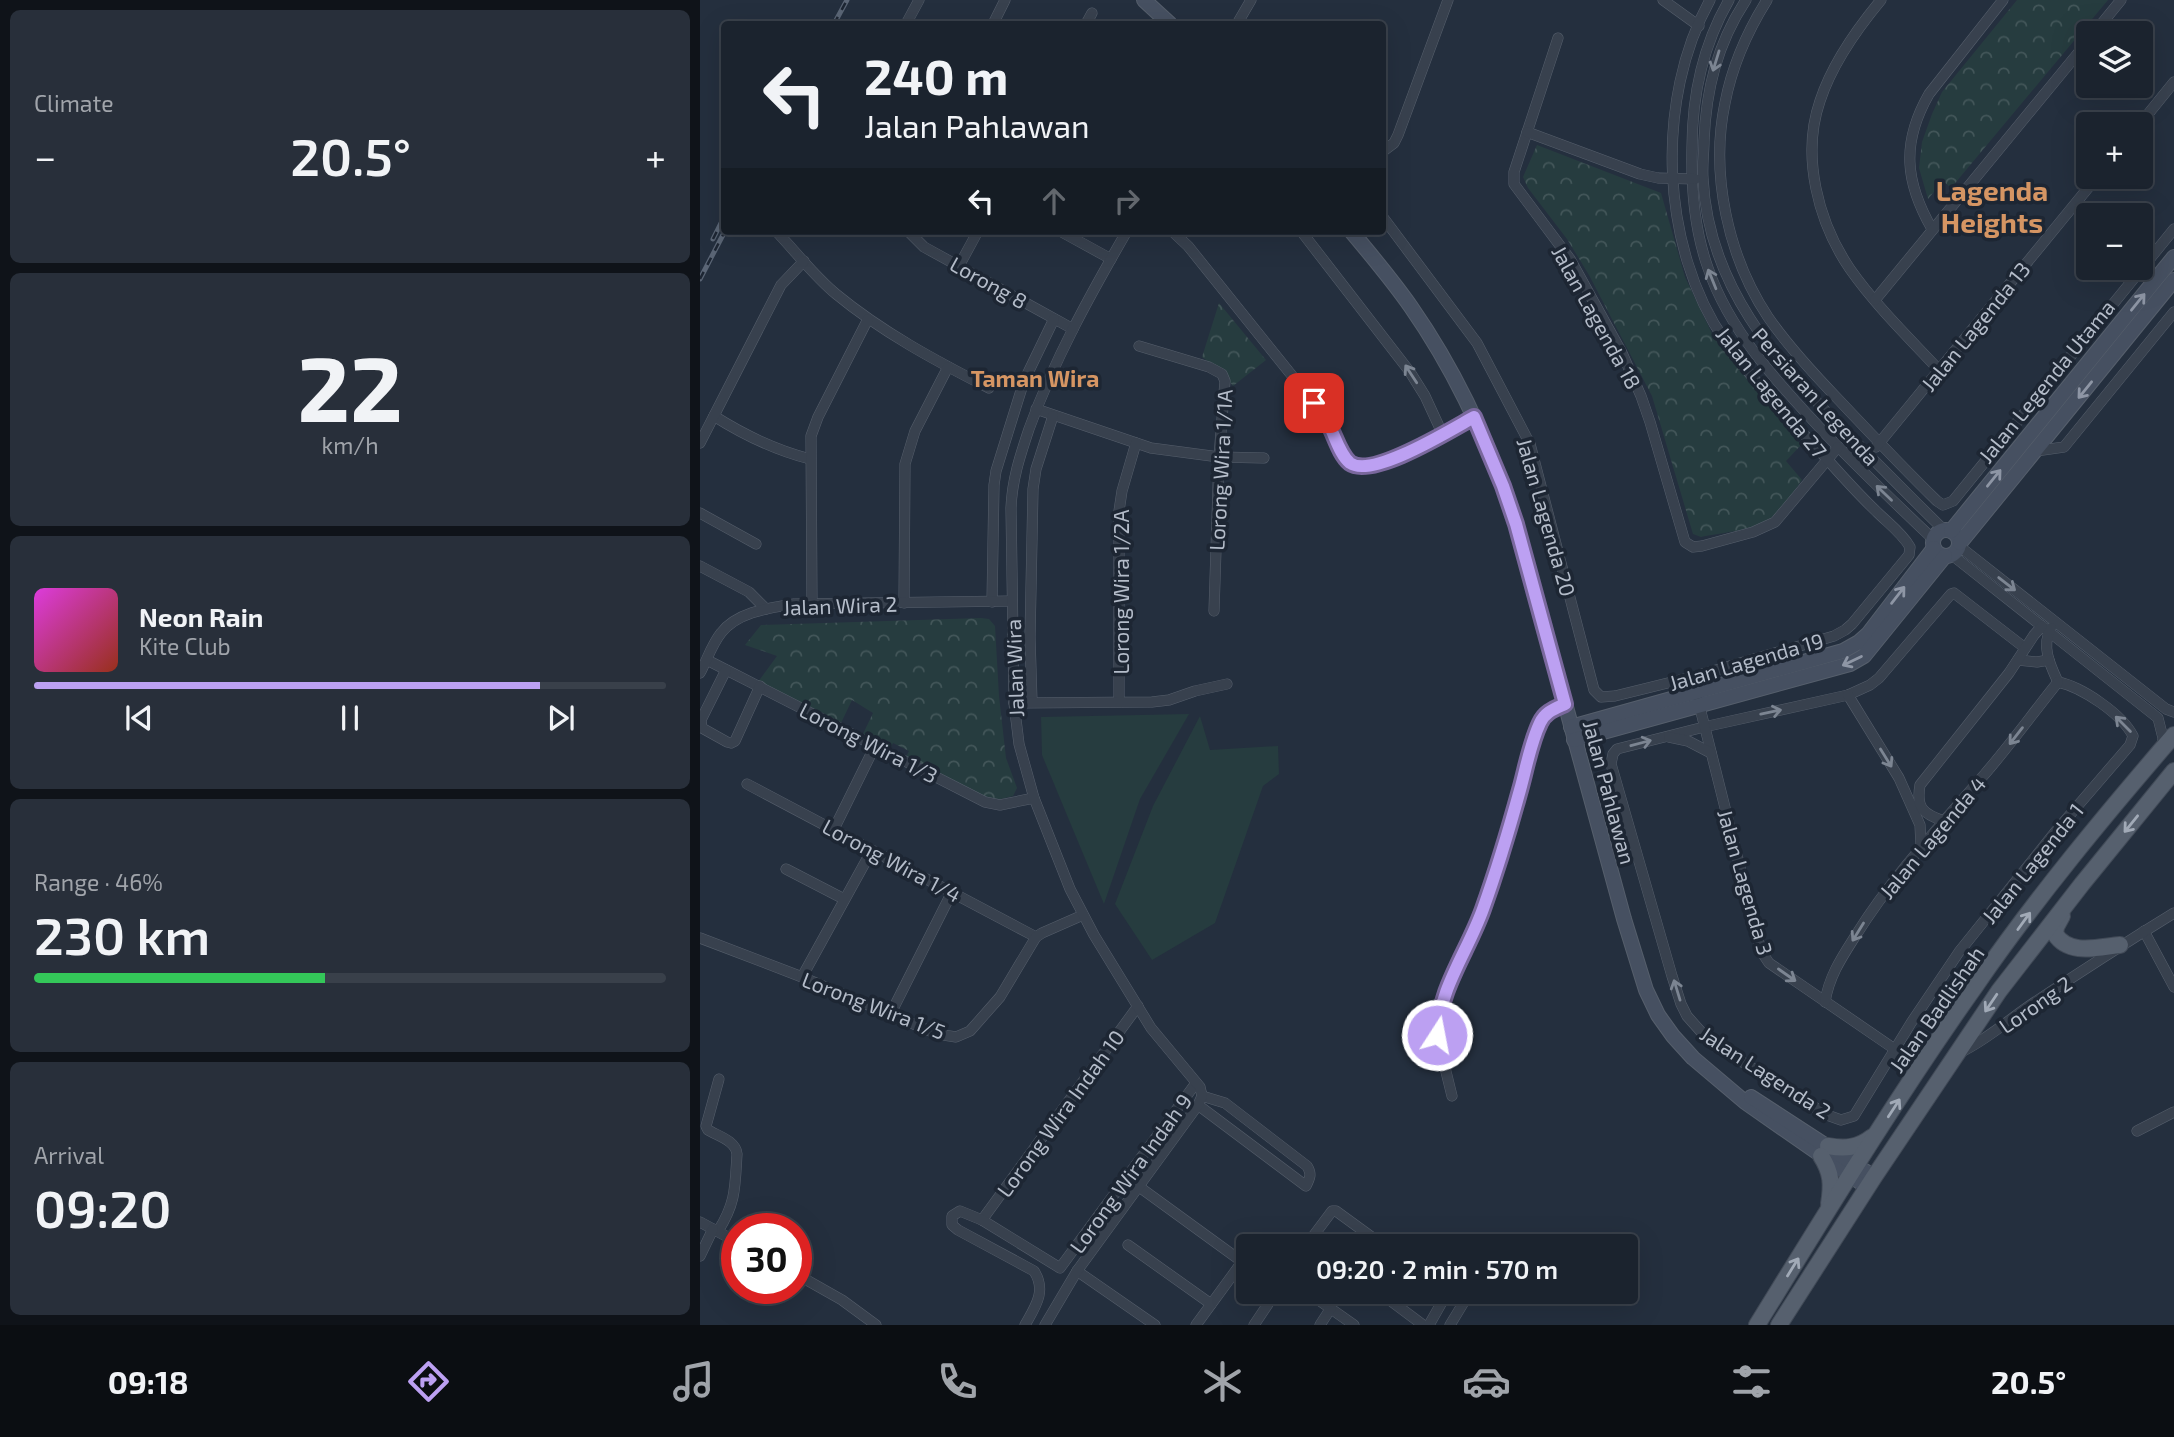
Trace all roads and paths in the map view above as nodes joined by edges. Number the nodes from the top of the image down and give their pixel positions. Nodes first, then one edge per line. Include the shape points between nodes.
1 (919, 0) edge
2 (1005, 0) edge
3 (1144, 0) edge
4 (1251, 0) edge
5 (1448, 0) edge
6 (1663, 0) edge
7 (1710, 0) edge
8 (1729, 0) edge
9 (1746, 0) edge
10 (1767, 0) edge
11 (1881, 0) edge
12 (2003, 0) edge
13 (2121, 0) edge
14 (1092, 13) dead end
15 (908, 21) edge
16 (994, 21) edge
17 (1088, 21) edge
18 (1167, 21) edge
19 (1239, 21) edge
20 (2104, 21) edge
21 (1699, 26) junction
22 (1558, 38) dead end
23 (2076, 55) edge
24 (2174, 82) edge
25 (2150, 112) edge
26 (1527, 132) junction
27 (1386, 149) edge
28 (1703, 178) junction
29 (1672, 179) junction
30 (1691, 179) junction
31 (2087, 189) edge
32 (1386, 221) edge
33 (1932, 229) junction
34 (2174, 229) edge
35 (780, 235) edge
36 (912, 235) edge
37 (976, 235) edge
38 (1067, 235) edge
39 (1125, 235) edge
40 (1176, 235) edge
41 (1304, 235) edge
42 (1355, 235) edge
43 (2174, 257) edge
44 (1111, 259) junction
45 (804, 261) junction
46 (959, 266) junction
47 (2174, 280) edge
48 (1875, 300) junction
49 (2174, 312) edge
50 (1054, 318) junction
51 (868, 319) junction
52 (1073, 329) junction
53 (1139, 346) dead end
54 (948, 367) junction
55 (1939, 370) junction
56 (989, 388) dead end
57 (1036, 409) junction
58 (714, 416) junction
59 (1053, 416) junction
60 (1474, 417) junction
61 (1443, 435) junction
62 (700, 443) edge
63 (1136, 443) junction
64 (1879, 443) junction
65 (1838, 447) junction
66 (2036, 451) junction
67 (1869, 455) junction
68 (1219, 457) junction
69 (1264, 458) dead end
70 (810, 459) junction
71 (1827, 460) junction
72 (700, 513) edge
73 (756, 544) dead end
74 (1947, 544) junction
75 (1909, 555) joint
76 (700, 566) edge
77 (1012, 601) junction
78 (992, 602) junction
79 (904, 603) junction
80 (812, 604) junction
81 (766, 609) junction
82 (1214, 611) dead end
83 (2055, 622) junction
84 (2045, 629) junction
85 (2025, 648) junction
86 (707, 660) junction
87 (2018, 660) junction
88 (2049, 660) junction
89 (726, 670) junction
90 (700, 673) edge
91 (1692, 677) junction
92 (2058, 682) junction
93 (1227, 684) dead end
94 (760, 686) junction
95 (1594, 690) joint
96 (1848, 695) junction
97 (1697, 699) junction
98 (1119, 701) junction
99 (1014, 702) junction
100 (1032, 702) junction
101 (1565, 704) junction
102 (2174, 712) edge
103 (1704, 727) junction
104 (1573, 733) junction
105 (2174, 735) edge
106 (1665, 737) junction
107 (875, 746) junction
108 (2162, 749) junction
109 (1711, 753) junction
110 (2174, 771) edge
111 (1899, 778) junction
112 (747, 784) dead end
113 (1920, 785) junction
114 (1034, 798) junction
115 (1944, 821) junction
116 (834, 829) junction
117 (1921, 846) junction
118 (872, 850) junction
119 (786, 869) dead end
120 (2082, 884) junction
121 (953, 892) junction
122 (844, 900) junction
123 (2174, 913) edge
124 (1083, 915) junction
125 (2144, 931) junction
126 (1036, 937) junction
127 (700, 938) edge
128 (2115, 948) junction
129 (802, 977) junction
130 (2174, 987) edge
131 (1825, 1002) junction
132 (1138, 1006) junction
133 (890, 1014) junction
134 (1896, 1050) junction
135 (1958, 1053) junction
136 (719, 1079) dead end
137 (1196, 1083) junction
138 (1452, 1096) dead end
139 (1200, 1101) junction
140 (2174, 1112) edge
141 (1841, 1121) joint
142 (2137, 1131) dead end
143 (1877, 1133) junction
144 (1825, 1151) junction
145 (1853, 1170) junction
146 (1871, 1182) junction
147 (1138, 1186) junction
148 (1828, 1210) junction
149 (982, 1220) junction
150 (700, 1222) edge
151 (715, 1230) junction
152 (721, 1233) edge
153 (1315, 1234) edge
154 (1368, 1234) edge
155 (1128, 1245) dead end
156 (700, 1256) edge
157 (1236, 1257) edge
158 (1060, 1268) junction
159 (1075, 1274) junction
160 (1236, 1275) edge
161 (812, 1283) edge
162 (1211, 1304) junction
163 (1268, 1304) edge
164 (1325, 1304) edge
165 (1396, 1304) edge
166 (1441, 1304) edge
167 (1463, 1304) edge
168 (1331, 1308) junction
169 (876, 1325) edge
170 (1025, 1325) edge
171 (1045, 1325) edge
172 (1155, 1325) edge
173 (1196, 1325) edge
174 (1254, 1325) edge
175 (1320, 1325) edge
176 (1354, 1325) edge
177 (1423, 1325) edge
178 (1429, 1325) edge
179 (1450, 1325) edge
180 (1757, 1325) edge
181 (1780, 1325) edge

1 - 15 street
2 - 16 street
3 - 18 street
4 - 19 street
5 - 27 street via 1398,135
6 - 21 street
7 - 21 street, Jalan Lagenda 27
8 - 30 street, Persiaran Legenda via 1709,42 1698,83
9 -> 28 street, Persiaran Legenda via 1721,45 1710,85
10 - 64 street via 1741,50 1723,112 1722,177 1729,223 1746,275 1768,316 1811,371
11 - 48 street via 1844,50 1825,87 1813,138 1816,192 1824,217 1848,267
12 - 33 street via 1929,94 1916,121 1908,158 1910,175
13 - 20 street
14 - 17 street
21 - 29 street, Jalan Lagenda 27 via 1675,105
22 - 26 street, Jalan Lagenda 18
23 - 33 street
24 - 25 street
26 - 29 street via 1640,174
26 - 71 street, Jalan Lagenda 18 via 1514,184 1570,259 1627,364 1689,546 1769,526
28 - 30 street
28 - 67 street, Persiaran Legenda via 1715,246 1744,312 1817,402
29 - 30 street
29 - 71 street, Jalan Lagenda 27 via 1691,274 1711,316 1742,363
65 -> 30 street, Persiaran Legenda via 1758,357 1726,310 1702,249
31 - 55 street, Jalan Lagenda 13
32 - 95 street, Jalan Lagenda 20 via 1477,343 1530,444
33 - 48 street
34 - 64 street via 1953,501 1937,502
35 - 45 street
36 - 46 street, Lorong 8
37 - 46 street
38 - 44 street
39 - 44 street, Jalan Wira
40 - 61 street via 1314,403 1350,463 1363,467 1395,458
61 -> 41 street via 1410,372
42 - 60 street, Jalan Pahlawan via 1420,320
74 -> 43 street, Jalan Legenda Utama
44 - 52 street, Jalan Wira
45 - 51 street
45 - 58 street via 781,285
46 - 50 street, Lorong 8
47 -> 66 street, Jalan Legenda Utama
48 - 55 street
49 - 66 street via 2064,447
50 - 52 street, Lorong 8
50 - 78 street, Jalan Wira via 1024,381 996,471
51 - 54 street
51 - 70 street via 818,417
52 - 57 street, Jalan Wira
53 - 68 street, Lorong Wira 1/1A via 1222,374 1225,389
54 - 56 street
54 - 79 street via 915,431 905,464
55 - 64 street, Jalan Lagenda 13
57 - 59 street
57 - 77 street, Jalan Wira via 1013,480
58 - 62 street
58 - 70 street via 756,440
59 - 63 street
59 - 100 street via 1033,489
60 - 61 street
60 - 101 street, Jalan Pahlawan via 1516,524
63 - 68 street
63 - 98 street, Lorong Wira 1/2A via 1119,511
64 - 67 street, Jalan Lagenda 13
65 - 71 street, Jalan Lagenda 18
74 -> 65 street, Persiaran Legenda
66 - 74 street, Jalan Legenda Utama
67 - 74 street, Persiaran Legenda
68 - 69 street
68 - 82 street, Lorong Wira 1/1A
70 - 80 street
71 - 75 street, Jalan Lagenda 27 via 1904,539
72 - 73 street
74 -> 83 street
74 - 84 street
74 - 97 street via 1852,647
75 - 91 street, Jalan Lagenda 19 via 1840,634
76 - 81 street via 749,592
77 - 78 street, Jalan Wira 2
77 - 99 street, Jalan Wira
78 - 79 street, Jalan Wira 2
79 - 80 street, Jalan Wira 2
80 - 81 street, Jalan Wira 2
81 - 86 street, Jalan Wira 2 via 732,622
83 - 84 street
83 - 102 street
84 - 85 street
84 - 88 street
84 - 108 street via 2158,718
85 - 87 street
85 - 96 street, Jalan Lagenda 2 via 1954,593 1879,678
86 - 89 street, Lorong Wira 1/3
86 - 90 street, Jalan Wira 2
87 - 88 street
87 - 113 street
88 - 92 street
89 - 94 street, Lorong Wira 1/3
89 - 94 street via 700,725 727,742 735,741
91 - 95 street, Jalan Lagenda 19 via 1615,696 1601,697
91 - 97 street, Jalan Lagenda 3
92 -> 115 street, Jalan Lagenda 4
134 -> 92 street, Jalan Lagenda 1 via 1959,952 2130,745 2129,727 2087,692
93 - 98 street via 1168,700
94 - 107 street, Lorong Wira 1/3
103 -> 96 street, Jalan Lagenda 2
96 -> 111 street
97 - 103 street, Jalan Lagenda 3
97 - 104 street
98 - 100 street
99 - 100 street
99 - 114 street, Jalan Wira via 1019,744
101 - 104 street, Jalan Pahlawan
101 - 138 street via 1550,711 1539,724 1483,909 1439,1015 1437,1035
103 - 106 street, Jalan Lagenda 2
103 - 109 street, Jalan Lagenda 3
104 - 144 street, Jalan Pahlawan via 1616,893 1658,1015 1693,1058 1727,1086 1780,1114
105 - 108 main road, Jalan Badlishah
106 - 109 street via 1688,741
141 -> 106 street, Jalan Lagenda 2 via 1733,1055 1694,1025 1681,1004 1611,764 1617,749
107 - 114 street, Lorong Wira 1/3 via 985,802 1000,805
107 - 116 street
143 -> 108 main road, Jalan Badlishah via 1990,965
109 -> 131 street, Jalan Lagenda 3 via 1761,951 1769,964
110 -> 120 main road, Jalan Badlishah
111 - 113 street
111 - 117 street via 1920,825
112 - 116 street, Lorong Wira 1/4
113 - 115 street via 1923,811
114 - 124 street, Jalan Wira
115 - 117 street, Jalan Lagenda 4
116 - 118 street, Lorong Wira 1/4
117 -> 131 street, Jalan Lagenda 4 via 1872,909 1833,972
118 - 121 street, Lorong Wira 1/4
118 - 122 street
119 - 122 street
120 - 128 main road via 2056,927 2057,939 2082,949
120 -> 135 main road, Jalan Badlishah via 1999,991
121 - 126 street, Lorong Wira 1/4
121 - 133 street
122 - 129 street
123 - 125 street, Lorong 2
124 - 126 street
124 - 132 street, Jalan Wira
125 - 128 street, Lorong 2
125 - 130 street
126 - 133 street, Lorong Wira 1/5 via 1000,997 963,1035 945,1036
127 - 129 street, Lorong Wira 1/5
128 - 135 street, Lorong 2
129 - 133 street, Lorong Wira 1/5
131 - 134 street, Jalan Lagenda 3
132 - 137 street, Jalan Wira
132 - 149 street, Lorong Wira Indah 10
134 - 141 street, Jalan Lagenda 1 via 1854,1116
135 - 146 main road, Jalan Badlishah
136 - 151 street via 706,1126 733,1144 737,1154 734,1198
137 - 139 street, Jalan Wira
137 - 158 street, Lorong Wira Indah 9
139 - 139 street via 1306,1186 1311,1171 1307,1166 1225,1103
139 - 147 street
140 - 142 street
143 - 144 main road via 1858,1146
143 - 145 main road, Jalan Badlishah
144 - 145 street, Jalan Pahlawan
144 - 148 main road via 1832,1188
145 - 146 street, Jalan Pahlawan
145 - 148 main road, Jalan Badlishah
146 - 181 main road, Jalan Badlishah
147 - 157 street
147 - 159 street
180 -> 148 main road, Jalan Badlishah
149 - 158 street, Lorong Wira Indah 9
149 - 170 street, Lorong Wira Indah 9 via 960,1211 951,1221 958,1230 1034,1271 1041,1283 1040,1294
150 - 151 street
151 - 152 street
151 - 156 street
153 - 154 street via 1332,1211
155 - 162 street
158 - 159 street
159 - 171 street
159 - 172 street
160 - 162 street
161 - 169 street
162 - 173 street
163 - 174 street
164 - 168 street
165 - 177 street
166 - 178 street
167 - 179 street
168 - 175 street
168 - 176 street

